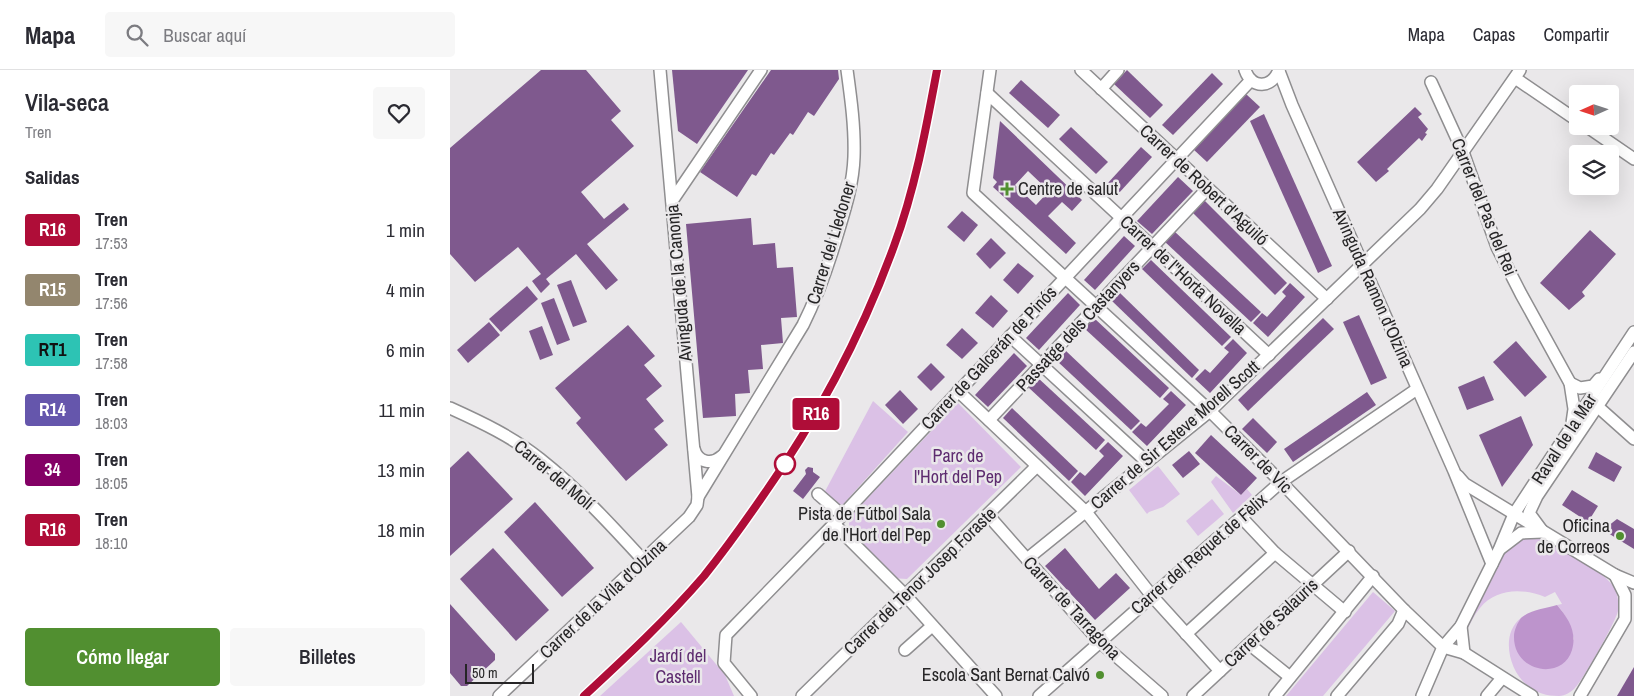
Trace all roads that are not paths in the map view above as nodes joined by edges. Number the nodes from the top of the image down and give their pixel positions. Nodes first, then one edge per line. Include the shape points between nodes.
1 (660, 70) edge
2 (760, 70) edge
3 (847, 70) edge
4 (990, 70) edge
5 (1081, 70) edge
6 (1118, 70) edge
7 (1279, 71) edge
8 (1518, 74) edge
9 (1248, 75) edge
10 (1431, 82) dead end
11 (1267, 84) junction
12 (1101, 89) junction
13 (987, 93) junction
14 (1292, 105) junction
15 (1569, 114) edge
16 (1599, 135) edge
17 (1463, 152) junction
18 (1177, 159) junction
19 (1634, 159) edge
20 (1208, 188) junction
21 (672, 201) junction
22 (1121, 218) junction
23 (1152, 247) junction
24 (1363, 265) junction
25 (1065, 278) junction
26 (1327, 299) junction
27 (1096, 307) junction
28 (1634, 332) edge
29 (1010, 336) junction
30 (1634, 352) edge
31 (1269, 355) junction
32 (1618, 356) junction
33 (1042, 365) junction
34 (1570, 383) junction
35 (1418, 389) junction
36 (958, 391) junction
37 (1597, 406) junction
38 (450, 408) edge
39 (1210, 411) junction
40 (989, 420) junction
41 (1572, 426) junction
42 (1634, 439) edge
43 (693, 448) junction
44 (725, 453) junction
45 (1147, 462) junction
46 (1038, 466) junction
47 (1454, 471) junction
48 (1281, 482) junction
49 (818, 494) dead end
50 (698, 497) junction
51 (1086, 512) junction
52 (1514, 514) junction
53 (842, 515) junction
54 (988, 515) junction
55 (1241, 517) junction
56 (834, 524) junction
57 (1543, 532) junction
58 (1499, 550) junction
59 (1349, 551) junction
60 (1275, 553) junction
61 (1027, 559) junction
62 (644, 561) junction
63 (1492, 564) junction
64 (1615, 575) junction
65 (1373, 576) junction
66 (1634, 582) edge
67 (1312, 584) junction
68 (905, 596) junction
69 (1152, 596) junction
70 (1404, 610) junction
71 (1345, 612) junction
72 (1629, 615) edge
73 (1398, 624) junction
74 (932, 626) junction
75 (1461, 626) junction
76 (1424, 629) junction
77 (1186, 634) junction
78 (1100, 642) junction
79 (1249, 644) junction
80 (1443, 647) junction
81 (905, 650) dead end
82 (1464, 653) junction
83 (1220, 671) junction
84 (1290, 677) junction
85 (1502, 678) junction
86 (1582, 692) edge
87 (988, 693) edge
88 (499, 696) edge
89 (751, 696) edge
90 (802, 696) edge
91 (1039, 696) edge
92 (1162, 696) edge
93 (1193, 696) edge
94 (1275, 696) edge
95 (1337, 696) edge
96 (1422, 696) edge
97 (1487, 696) edge
98 (1532, 696) edge
99 (1572, 696) edge

1 - 21 street, Avinguda de la Canonja
2 - 21 street
3 - 44 street, Carrer del Lledoner via 854,122 852,180 826,272 803,325
4 - 13 street
5 - 12 street, Carrer de Robert d'Aguiló
6 - 12 street
7 - 11 street
7 - 14 street, Avinguda Ramon d'Olzina
8 - 15 street
8 - 17 street, Carrer de Sir Esteve Morell Scott
9 - 11 street via 1258,84
9 - 18 street, Carrer de Galcerán de Pinós
10 - 17 street, Carrer del Pas del Rei
11 - 14 street, Avinguda Ramon d'Olzina
12 - 18 street, Carrer de Robert d'Aguiló
13 - 22 street, Carrer de l''Horta Novella
13 - 25 street, Carrer de Vic via 973,193
14 - 24 street, Avinguda Ramon d'Olzina
16 - 19 street
17 - 24 street, Carrer de Sir Esteve Morell Scott via 1420,209
17 - 34 street, Carrer del Pas del Rei via 1497,247
18 - 20 street, Carrer de Robert d'Aguiló
18 - 22 street, Carrer de Galcerán de Pinós
20 - 23 street, Passatge dels Castanyers
20 - 26 street, Carrer de Robert d'Aguiló
21 - 43 street, Avinguda de la Canonja
22 - 23 street, Carrer de l''Horta Novella
22 - 25 street, Carrer de Galcerán de Pinós
23 - 27 street, Passatge dels Castanyers
23 - 31 street, Carrer de l''Horta Novella
24 - 26 street, Carrer de Sir Esteve Morell Scott
24 - 35 street, Avinguda Ramon d'Olzina
25 - 27 street, Carrer de Vic
25 - 29 street, Carrer de Galcerán de Pinós
26 - 31 street, Carrer de Sir Esteve Morell Scott
27 - 33 street, Passatge dels Castanyers
27 - 39 street, Carrer de Vic
28 - 32 street, Raval de la Mar
29 - 33 street
29 - 36 street, Carrer de Galcerán de Pinós
30 - 37 street, Raval de la Mar
31 - 39 street, Carrer de Sir Esteve Morell Scott
32 - 34 street via 1593,386 1580,388
32 - 41 street, Raval de la Mar
33 - 40 street, Passatge dels Castanyers
33 - 45 street
34 - 41 street, Carrer del Pas del Rei via 1574,409
35 - 47 street, Avinguda Ramon d'Olzina
35 - 48 street, Carrer del Requet de Fèlix
36 - 40 street
36 - 53 street, Carrer de Galcerán de Pinós
37 - 42 street
37 - 57 street, Raval de la Mar via 1529,513
38 - 62 street, Carrer del Molí via 493,428 539,457 582,495
39 - 45 street, Carrer de Sir Esteve Morell Scott
39 - 48 street, Carrer de Vic
40 - 46 street
41 - 52 street, Raval de la Mar
43 - 44 street via 706,462 716,461
43 - 50 street, Avinguda de la Canonja
44 - 50 street, Carrer del Lledoner
45 - 51 street, Carrer de Sir Esteve Morell Scott
46 - 51 street
46 - 54 street, Carrer del Tenor Josep Foraste
47 - 52 street, Avinguda Ramon d'Olzina via 1465,484
47 - 63 street, Avinguda Ramon d'Olzina
48 - 55 street, Carrer del Requet de Fèlix
48 - 59 street, Carrer de Vic
49 - 53 street
50 - 62 street, Carrer de la Vila d'Olzina via 689,518
51 - 61 street, Carrer de Sir Esteve Morell Scott
51 - 69 street
52 - 57 street, Avinguda Ramon d'Olzina
52 - 58 street, Raval de la Mar
53 - 56 street, Carrer de Galcerán de Pinós
54 - 61 street, Carrer de Tarragona
54 - 68 street, Carrer del Tenor Josep Foraste
55 - 60 street
55 - 69 street, Carrer del Requet de Fèlix
56 - 68 street
56 - 89 street, Carrer de Galcerán de Pinós via 726,635 724,663
57 - 58 street via 1521,533
57 - 64 street, Avinguda Ramon d'Olzina
58 - 63 street, Raval de la Mar
59 - 65 street, Carrer de Vic
59 - 67 street, Carrer de Salauris
60 - 67 street
60 - 77 street
61 - 78 street, Carrer de Tarragona
62 - 88 street, Carrer de la Vila d'Olzina
63 - 75 street, Raval de la Mar
64 - 66 street, Avinguda Ramon d'Olzina
64 - 72 street via 1625,595
65 - 70 street, Carrer de Vic
65 - 71 street
67 - 71 street
67 - 79 street, Carrer de Salauris
68 - 74 street
68 - 90 street, Carrer del Tenor Josep Foraste
69 - 77 street
69 - 78 street, Carrer del Requet de Fèlix
70 - 73 street
70 - 76 street, Carrer de Vic
71 - 84 street
72 - 86 street
73 - 76 street via 1410,623
73 - 95 street
74 - 81 street
74 - 87 street
75 - 80 street, Raval de la Mar
75 - 82 street
76 - 80 street, Carrer de Vic
77 - 83 street
78 - 91 street, Carrer del Requet de Fèlix
78 - 92 street, Carrer de Tarragona
79 - 83 street, Carrer de Salauris
79 - 84 street
80 - 82 street
80 - 96 street, Raval de la Mar
82 - 85 street
83 - 93 street, Carrer de Salauris
84 - 94 street
85 - 97 street
85 - 98 street
86 - 99 street

